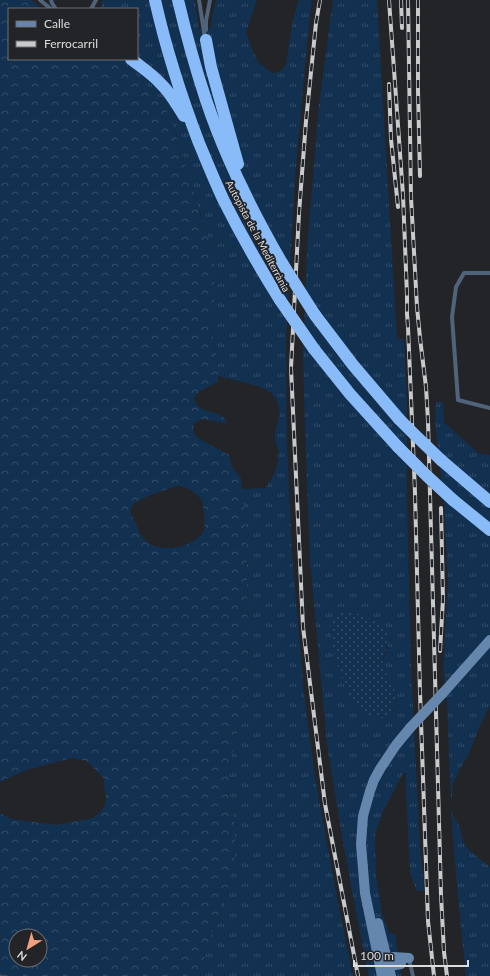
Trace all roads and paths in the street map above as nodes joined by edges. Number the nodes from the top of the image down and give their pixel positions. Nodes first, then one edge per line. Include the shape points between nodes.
1 (40, 0) edge
2 (91, 0) edge
3 (96, 0) edge
4 (155, 0) edge
5 (178, 0) edge
6 (199, 0) edge
7 (210, 0) edge
8 (50, 8) edge
9 (92, 8) edge
10 (206, 40) junction
11 (132, 60) edge
12 (194, 130) junction
13 (248, 200) junction
14 (490, 273) edge
15 (490, 408) edge
16 (490, 502) edge
17 (490, 530) edge
18 (490, 640) edge
19 (364, 873) junction
20 (372, 927) junction
21 (390, 961) junction
22 (405, 961) junction
23 (382, 976) edge
24 (387, 976) edge
25 (392, 976) edge
26 (413, 976) edge

1 - 8 lane
2 - 9 lane
3 - 9 lane
4 - 12 highway, Autopista de la Mediterrània via 170,58
5 - 13 highway, Autopista de la Mediterrània via 185,33 206,101
6 - 10 lane
7 - 10 lane
10 - 13 highway via 211,68
11 - 12 highway via 161,83
12 - 17 highway, Autopista de la Mediterrània, bridge via 224,200 261,269 314,349 398,447 453,500
13 - 16 highway, Autopista de la Mediterrània, bridge via 282,263 353,365 414,434
14 - 15 lane via 464,273 456,287 452,317 458,400
18 - 19 street, bridge via 410,728 374,780 363,816 361,844
19 - 20 street
19 - 21 street
20 - 21 street via 376,929 382,958
20 - 23 street
21 - 22 street via 392,966
21 - 24 street
21 - 25 street
22 - 25 street
22 - 26 lane

